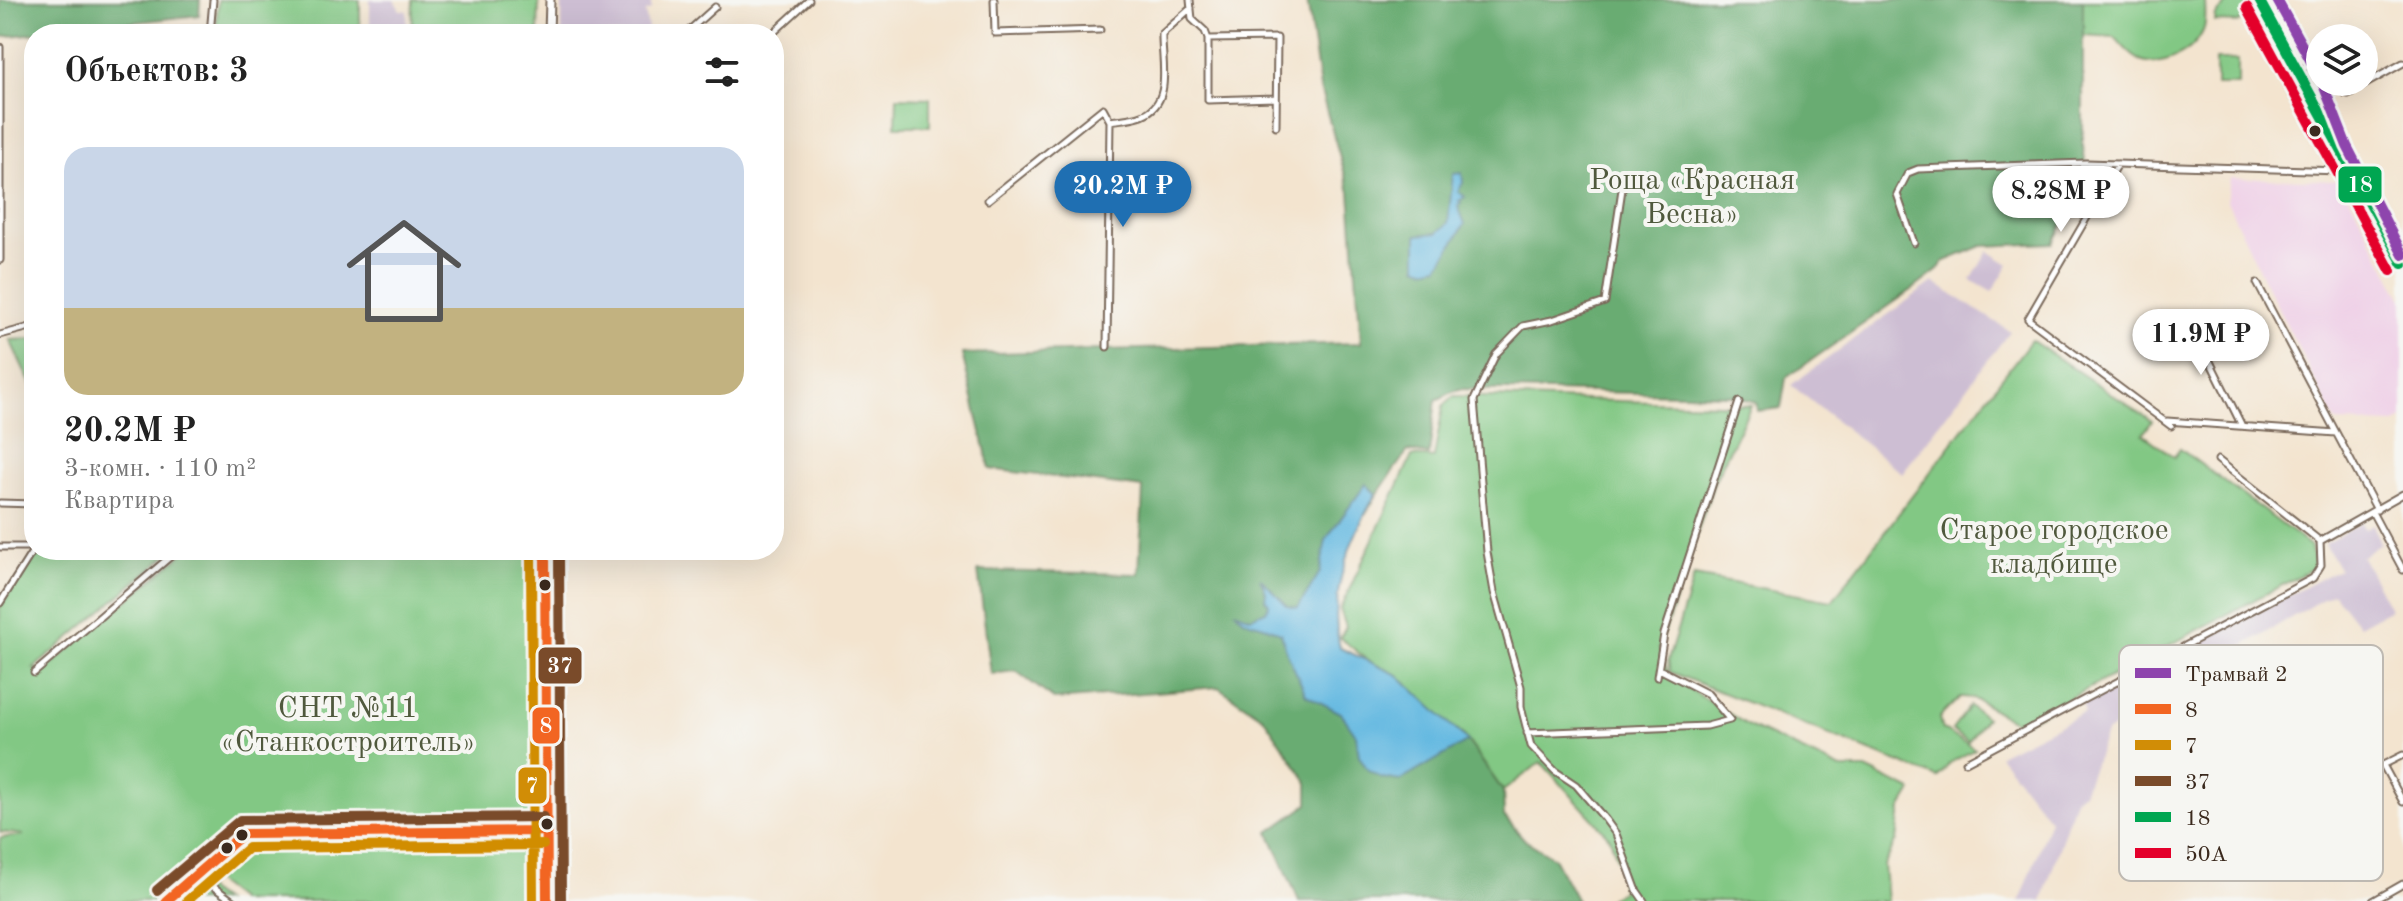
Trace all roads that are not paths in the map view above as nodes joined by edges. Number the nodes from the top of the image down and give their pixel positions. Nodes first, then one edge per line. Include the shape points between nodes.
1 (213, 0) edge
2 (550, 0) edge
3 (809, 0) edge
4 (994, 0) edge
5 (1190, 0) edge
6 (2259, 0) edge
7 (715, 7) dead end
8 (1191, 8) junction
9 (211, 24) edge
10 (549, 24) edge
11 (696, 24) edge
12 (783, 24) edge
13 (1100, 30) dead end
14 (1208, 39) junction
15 (0, 47) edge
16 (2403, 63) edge
17 (2306, 66) edge
18 (2297, 71) junction
19 (2378, 77) edge
20 (1276, 98) junction
21 (1110, 121) junction
22 (1276, 126) dead end
23 (2119, 164) junction
24 (2353, 168) junction
25 (1624, 176) dead end
26 (988, 200) dead end
27 (1914, 243) dead end
28 (0, 260) edge
29 (2403, 264) edge
30 (2257, 283) dead end
31 (2187, 315) dead end
32 (24, 329) edge
33 (0, 335) edge
34 (1107, 347) dead end
35 (1739, 402) dead end
36 (2242, 426) junction
37 (2337, 433) junction
38 (2218, 460) dead end
39 (2403, 494) edge
40 (0, 503) edge
41 (24, 504) edge
42 (2374, 511) junction
43 (2320, 541) junction
44 (0, 547) edge
45 (24, 548) edge
46 (26, 560) edge
47 (166, 560) edge
48 (545, 560) edge
49 (2403, 570) edge
50 (3, 592) edge
51 (0, 603) edge
52 (2187, 645) edge
53 (1659, 669) junction
54 (34, 673) dead end
55 (1657, 677) dead end
56 (2119, 681) edge
57 (1527, 733) junction
58 (2403, 755) edge
59 (1966, 762) dead end
60 (2403, 802) edge
61 (543, 831) dead end
62 (197, 875) junction
63 (2403, 884) edge
64 (166, 901) edge
65 (233, 901) edge
66 (547, 901) edge
67 (1644, 901) edge
68 (2373, 901) edge

1 - 9 street
2 - 10 main road
3 - 12 street
4 - 13 street via 995,33
5 - 8 street
6 - 18 main road
7 - 11 street
8 - 14 street via 1192,19
8 - 21 street via 1162,34 1165,78 1159,103 1144,115
14 - 20 street via 1277,38
14 - 20 street via 1208,100
15 - 28 street
16 - 19 street
17 - 18 street
18 - 24 main road
20 - 22 street
21 - 26 street via 1103,108
21 - 34 street
23 - 24 street
23 - 27 street via 2086,160 1918,169 1908,173 1897,194
23 - 36 street via 2028,319 2169,423
24 - 29 main road
25 - 57 street via 1605,302 1523,326 1496,354 1474,400 1487,552 1521,687
30 - 37 street
31 - 36 street
32 - 33 street
35 - 53 street via 1668,622
36 - 37 street
37 - 42 street
38 - 43 street
39 - 42 street
40 - 41 street
42 - 43 street
42 - 49 street
43 - 52 street via 2321,565 2313,578
44 - 45 street
46 - 50 street
47 - 54 street
48 - 66 main road
50 - 51 street
53 - 55 street
53 - 57 street via 1708,694 1730,720 1707,726
56 - 59 street
57 - 67 street via 1531,746 1576,785 1610,826
58 - 60 street via 2383,765
61 - 62 main road via 243,834
62 - 64 main road
62 - 65 street
63 - 68 street

